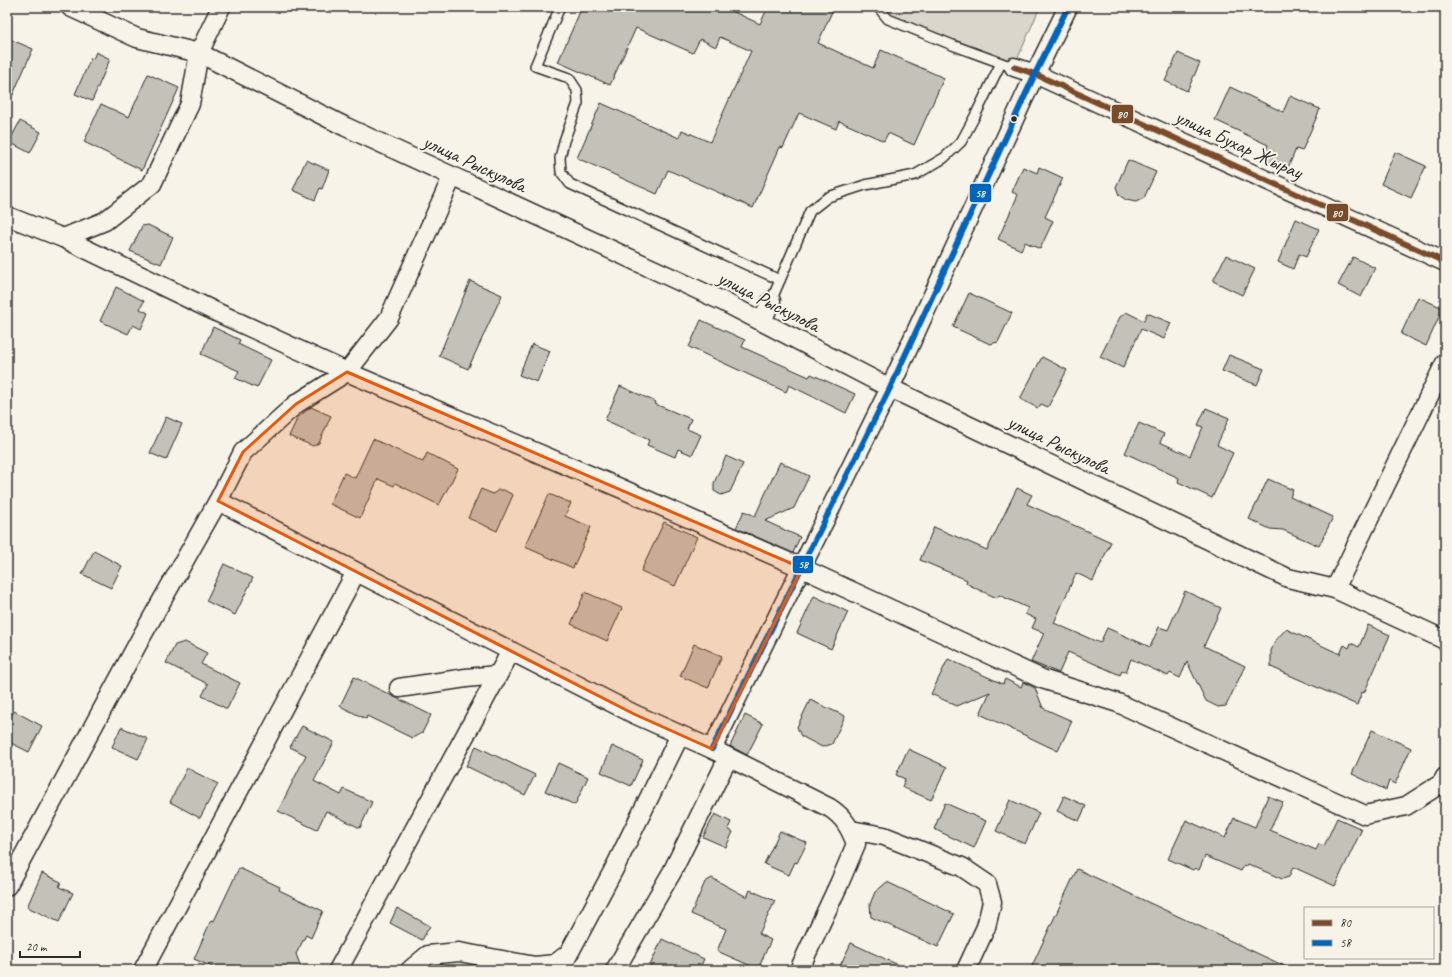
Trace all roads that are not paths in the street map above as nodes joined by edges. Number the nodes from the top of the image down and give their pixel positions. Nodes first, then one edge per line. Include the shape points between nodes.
1 (70, 7) edge
2 (221, 7) edge
3 (560, 7) edge
4 (878, 7) edge
5 (1068, 7) edge
6 (199, 54) junction
7 (1007, 65) junction
8 (1035, 74) junction
9 (452, 177) junction
10 (7, 216) edge
11 (63, 238) junction
12 (1445, 262) edge
13 (780, 280) junction
14 (771, 301) joint
15 (762, 321) junction
16 (1445, 363) edge
17 (347, 372) junction
18 (890, 388) junction
19 (218, 501) junction
20 (802, 568) junction
21 (356, 572) junction
22 (1335, 589) junction
23 (1445, 640) edge
24 (511, 651) junction
25 (498, 675) junction
26 (399, 688) dead end
27 (680, 736) junction
28 (712, 749) junction
29 (728, 758) junction
30 (1445, 777) edge
31 (851, 830) junction
32 (7, 886) edge
33 (569, 953) junction
34 (143, 970) edge
35 (338, 970) edge
36 (410, 970) edge
37 (560, 970) edge
38 (615, 970) edge
39 (799, 970) edge
40 (966, 970) edge

1 - 6 street, улица Рыскулова via 137,38
2 - 6 street
3 - 13 lane via 535,66 569,78 577,90 578,104 560,158 561,172 570,184
4 - 7 lane via 888,19
5 - 8 street
6 - 9 street, улица Рыскулова via 346,128
6 - 11 street via 190,104 152,184 105,221
7 - 8 street, улица Бухар Жырау
7 - 13 lane via 961,142 944,158 915,175 865,185 828,197 810,211
8 - 12 street, улица Бухар Жырау
8 - 18 street
9 - 15 street, улица Рыскулова via 722,300
9 - 17 street via 389,318
10 - 11 street
11 - 17 street
13 - 14 lane
14 - 15 street
15 - 18 street, улица Рыскулова
16 - 22 street
17 - 19 street via 296,404 243,452
17 - 20 street
18 - 20 street
18 - 22 street, улица Рыскулова via 1288,578
19 - 21 street
19 - 32 street
20 - 28 street
20 - 30 street via 1042,679 1118,703 1365,815 1406,806 1442,783
21 - 24 street
21 - 34 street
22 - 23 street, улица Рыскулова
24 - 25 street
24 - 27 street
25 - 26 street
25 - 35 street
27 - 28 street
27 - 33 street
28 - 29 street
29 - 31 street via 830,808 846,821
29 - 38 street via 672,872
31 - 39 street via 856,844
31 - 40 street via 884,836 962,867 987,884 992,902 986,927
33 - 36 street via 555,964 535,966 459,952 428,956
33 - 37 street

